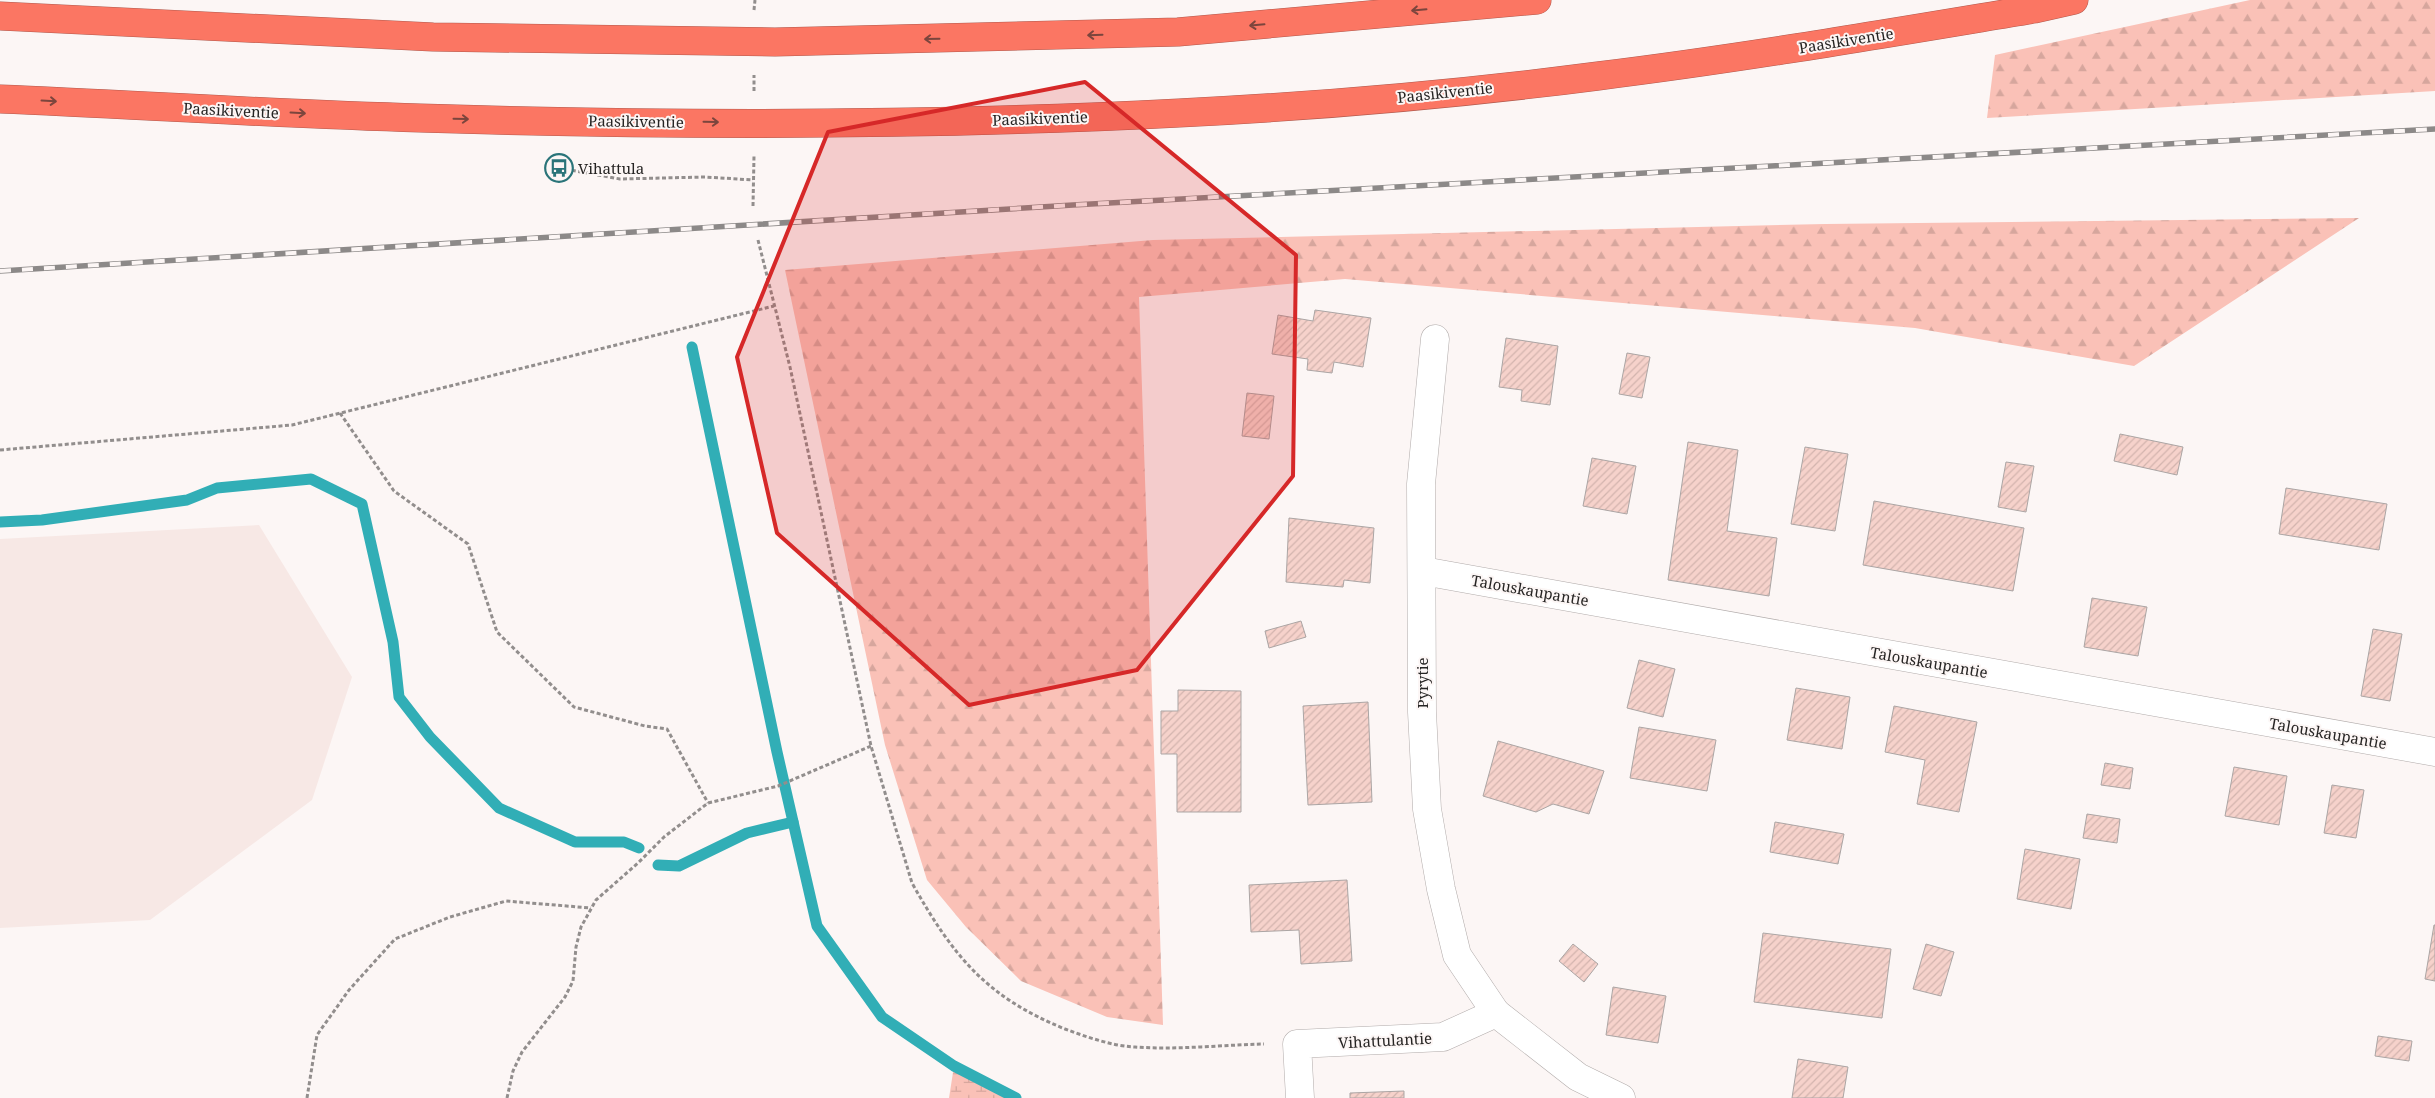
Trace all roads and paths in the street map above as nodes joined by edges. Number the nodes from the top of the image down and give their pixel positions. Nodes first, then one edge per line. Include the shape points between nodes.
1 (1537, 0) edge
2 (2074, 0) edge
3 (0, 16) edge
4 (754, 71) dead end
5 (754, 94) dead end
6 (0, 99) edge
7 (754, 152) dead end
8 (559, 168) dead end
9 (753, 180) junction
10 (753, 206) dead end
11 (758, 240) dead end
12 (774, 306) junction
13 (1435, 340) dead end
14 (340, 413) junction
15 (0, 450) edge
16 (1423, 571) junction
17 (871, 746) junction
18 (2435, 752) edge
19 (708, 803) junction
20 (591, 908) junction
21 (1496, 1013) junction
22 (1297, 1044) junction
23 (306, 1098) edge
24 (506, 1098) edge
25 (1300, 1098) edge
26 (1621, 1098) edge

1 -> 3 highway via 1178,32 775,42 433,37
6 -> 2 highway, Paasikiventie via 421,118 768,123 1180,113 1375,100 1595,77 1785,50
4 - 5 path
7 - 9 path
8 - 9 path via 620,179 705,177
9 - 10 path
11 - 12 path
12 - 14 path
12 - 17 path
13 - 16 street, Pyrytie via 1421,484
14 - 15 path via 292,425
14 - 19 path via 394,491 468,544 497,632 574,707 667,729
16 - 18 street, Talouskaupantie
16 - 21 street, Pyrytie via 1422,712 1427,809 1457,954
17 - 19 path via 778,786
17 - 22 path via 912,883 960,957 988,986 1013,1004 1077,1033 1134,1048
19 - 20 path via 664,837
20 - 23 path via 506,901 450,917 395,939 349,990 317,1035
20 - 24 path via 576,947 573,982 522,1052 513,1070
21 - 22 street, Vihattulantie via 1443,1037
21 - 26 street via 1578,1077
22 - 25 street

